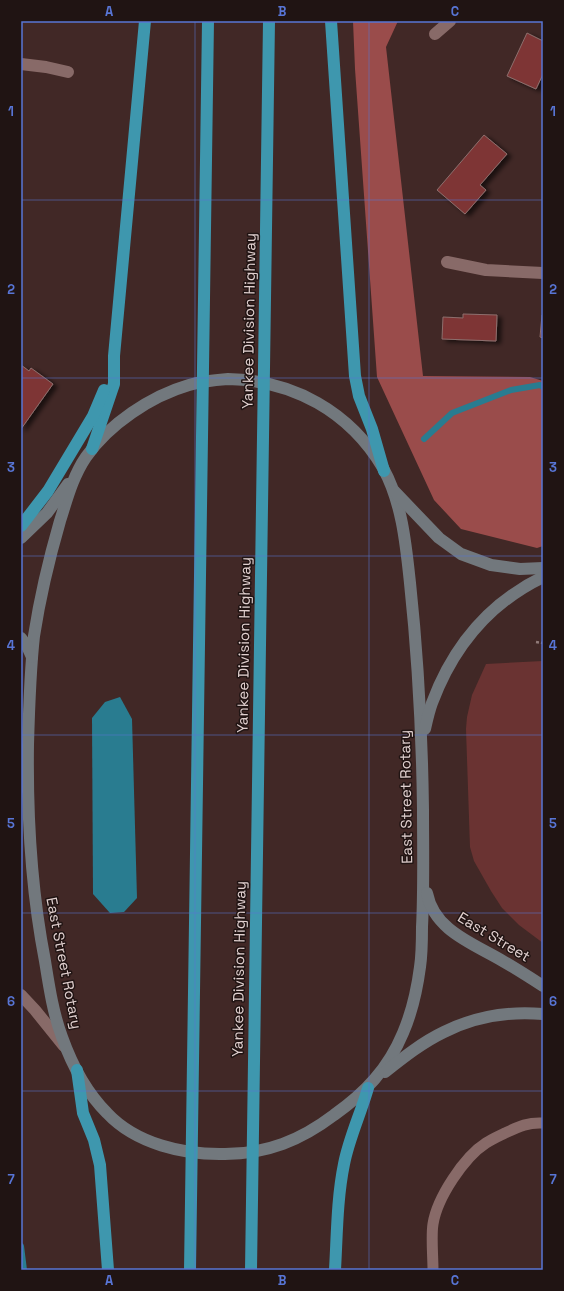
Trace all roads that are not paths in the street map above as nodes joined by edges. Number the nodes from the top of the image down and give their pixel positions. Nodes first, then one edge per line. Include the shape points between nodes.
1 (145, 21) edge
2 (208, 21) edge
3 (269, 21) edge
4 (331, 21) edge
5 (450, 21) edge
6 (435, 34) dead end
7 (21, 64) edge
8 (68, 72) dead end
9 (447, 262) dead end
10 (543, 273) edge
11 (114, 356) junction
12 (92, 449) junction
13 (82, 463) junction
14 (384, 470) junction
15 (392, 489) junction
16 (21, 526) edge
17 (21, 538) edge
18 (543, 568) edge
19 (543, 577) edge
20 (21, 638) edge
21 (32, 657) junction
22 (422, 740) junction
23 (28, 742) junction
24 (21, 787) edge
25 (424, 864) junction
26 (543, 986) edge
27 (21, 995) edge
28 (543, 1014) edge
29 (68, 1050) junction
30 (77, 1070) junction
31 (376, 1079) junction
32 (368, 1088) junction
33 (543, 1123) edge
34 (108, 1270) edge
35 (190, 1270) edge
36 (251, 1270) edge
37 (335, 1270) edge
38 (433, 1270) edge

1 - 11 highway
2 - 35 highway
3 - 36 highway, Yankee Division Highway
4 - 14 highway via 355,376 359,396
5 - 6 street
7 - 8 street
9 - 10 street via 486,270
11 - 12 highway via 114,384
11 - 16 highway via 93,416 48,491
12 - 13 main road, East Street Rotary
12 - 14 main road, East Street Rotary via 131,413 168,392 203,381 242,379 293,390 314,400 356,433
13 - 17 main road via 47,513
13 - 21 main road, East Street Rotary via 65,505 52,550 40,602
14 - 15 main road, East Street Rotary
15 - 18 main road via 439,538 461,554 491,565
15 - 22 main road, East Street Rotary via 400,517 408,567 417,649
19 - 22 main road via 505,599 488,613 462,646 443,677 432,703
20 - 21 main road
21 - 23 main road, East Street Rotary
22 - 25 main road, East Street Rotary
23 - 24 street
23 - 29 main road, East Street Rotary via 29,838 35,903 50,988 59,1027
25 - 26 main road, East Street via 427,897 440,921 461,938
25 - 31 main road, East Street Rotary via 421,963 415,997 401,1039
27 - 29 street
28 - 31 main road via 497,1015 463,1024 443,1032
29 - 30 main road, East Street Rotary
30 - 32 main road, East Street Rotary via 94,1099 123,1127 150,1141 171,1148 227,1155 271,1149 304,1136
30 - 34 highway via 83,1113 94,1140 100,1165
31 - 32 main road, East Street Rotary
32 - 37 highway via 344,1168
33 - 38 lane via 533,1122 517,1127 486,1143 459,1169 440,1202 433,1224

